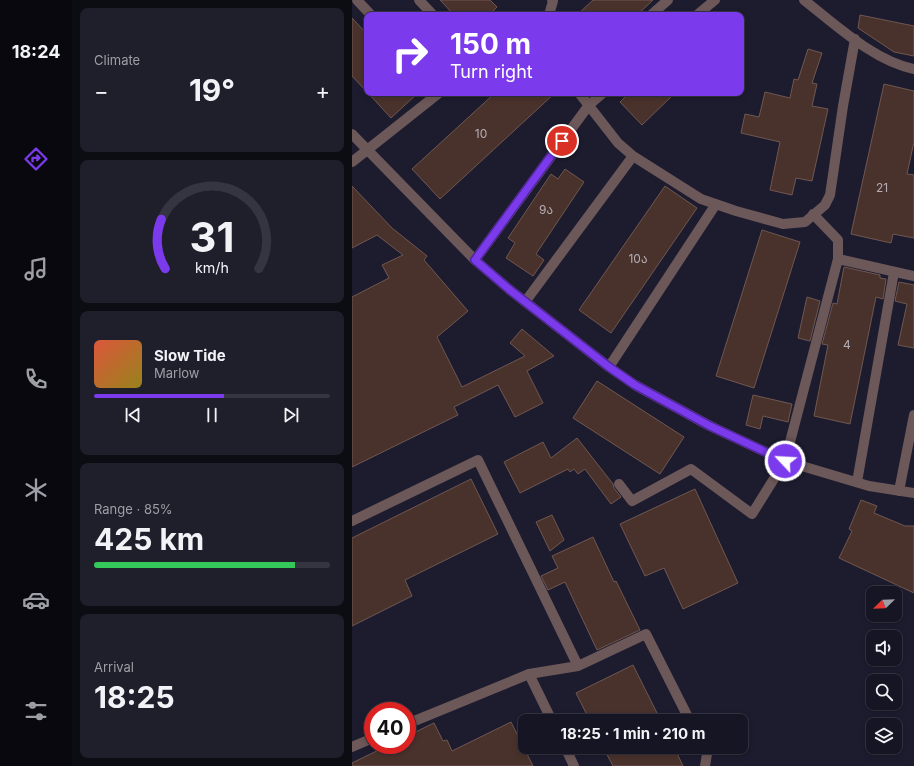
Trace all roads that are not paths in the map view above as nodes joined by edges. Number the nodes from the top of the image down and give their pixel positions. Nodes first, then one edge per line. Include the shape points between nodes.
1 (357, 0) edge
2 (419, 0) edge
3 (552, 0) edge
4 (668, 0) edge
5 (715, 0) edge
6 (804, 0) edge
7 (368, 12) edge
8 (430, 12) edge
9 (550, 12) edge
10 (654, 12) edge
11 (701, 12) edge
12 (855, 39) junction
13 (914, 69) edge
14 (435, 96) edge
15 (581, 96) edge
16 (600, 96) edge
17 (589, 105) junction
18 (352, 134) edge
19 (367, 151) junction
20 (633, 156) junction
21 (352, 162) edge
22 (716, 204) junction
23 (813, 214) junction
24 (838, 259) junction
25 (475, 260) junction
26 (894, 272) junction
27 (914, 276) edge
28 (525, 302) junction
29 (609, 367) junction
30 (914, 415) edge
31 (785, 461) junction
32 (856, 482) junction
33 (620, 484) dead end
34 (899, 491) junction
35 (914, 494) edge
36 (352, 521) edge
37 (578, 666) junction
38 (529, 674) junction
39 (549, 714) edge
40 (686, 714) edge
41 (416, 720) edge
42 (364, 742) edge
43 (352, 747) edge
44 (568, 754) edge
45 (707, 754) edge
46 (574, 766) edge
47 (706, 766) edge

1 - 7 street
2 - 8 street
3 - 9 street
4 - 10 street
5 - 11 street
6 - 12 street
12 - 13 street via 901,67
12 - 23 street via 830,195 825,205
14 - 19 street
15 - 17 street
16 - 17 street
17 - 20 street via 618,143
17 - 25 street
18 - 19 street
19 - 21 street
19 - 25 street
20 - 22 street via 701,199
20 - 28 street
22 - 23 street via 783,224 805,222
22 - 29 street
23 - 24 street via 838,240
24 - 26 street
24 - 31 street
25 - 28 street
26 - 27 street
26 - 32 street
28 - 29 street
29 - 31 street via 635,385 710,426
30 - 34 street
31 - 32 street
31 - 33 street via 752,514 691,469 632,501
32 - 34 street
34 - 35 street
36 - 37 street via 478,460
37 - 38 street
37 - 40 street via 646,634
38 - 39 street
38 - 41 street
42 - 43 street
44 - 46 street
45 - 47 street

